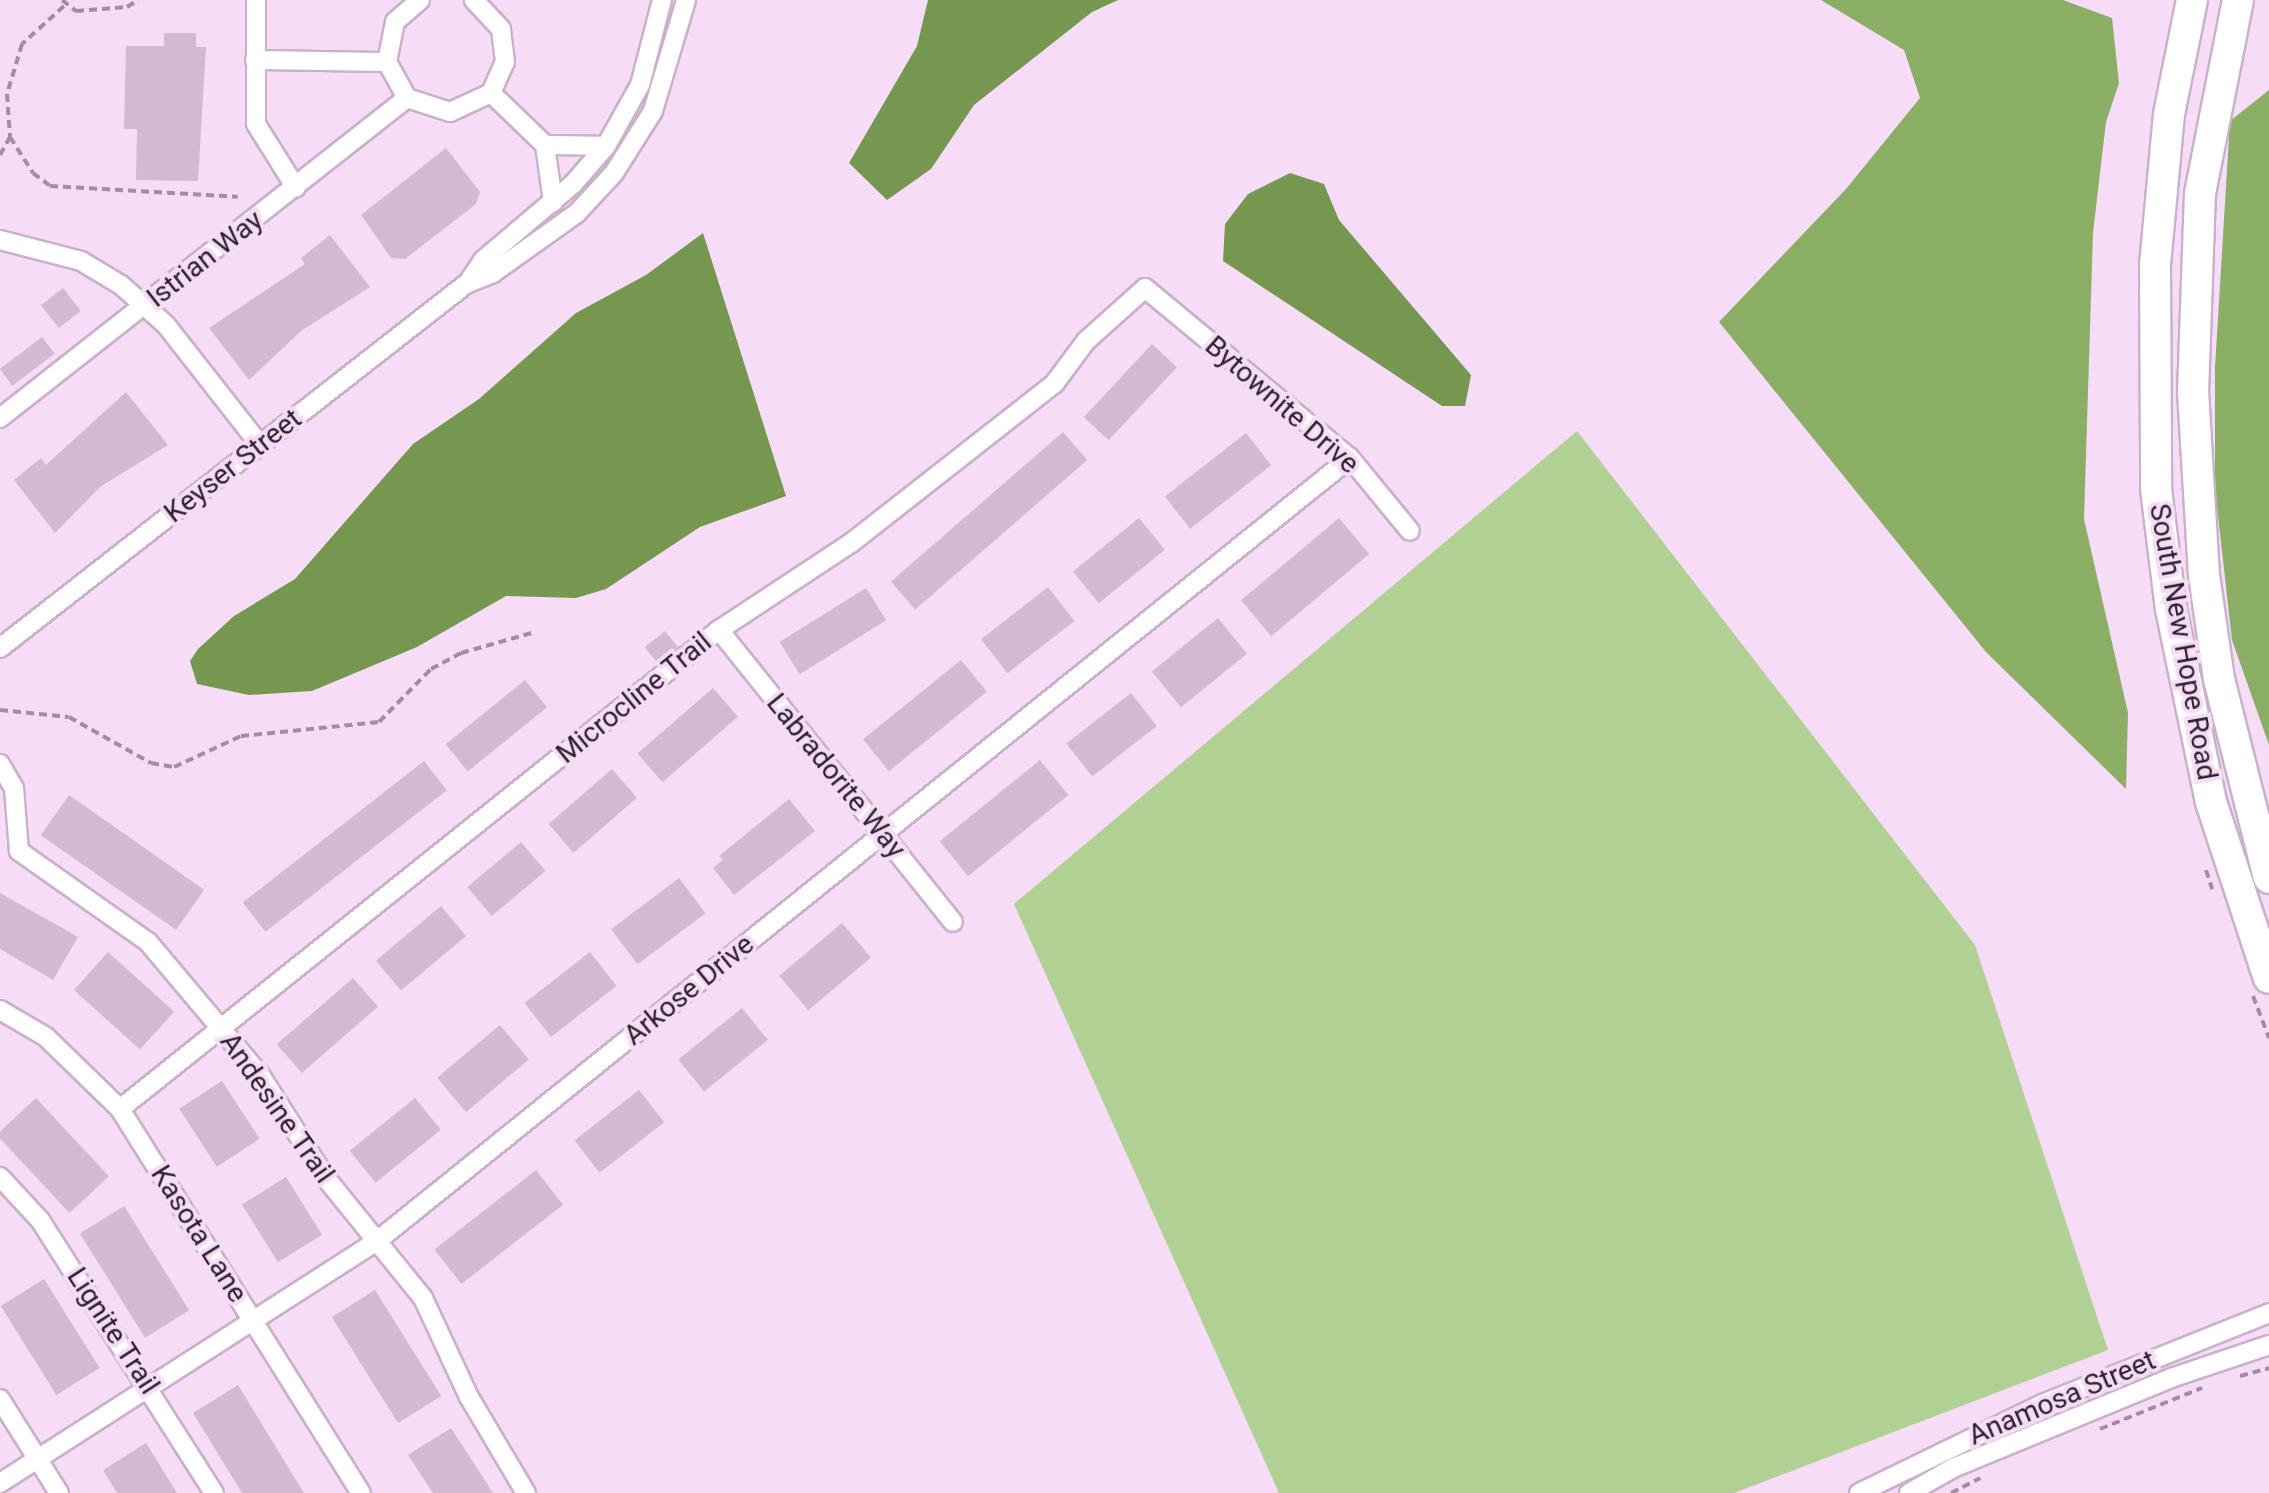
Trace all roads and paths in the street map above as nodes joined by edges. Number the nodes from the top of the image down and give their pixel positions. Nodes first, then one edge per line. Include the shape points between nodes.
1 (138, 0) edge
2 (256, 0) edge
3 (474, 0) edge
4 (662, 0) edge
5 (686, 0) edge
6 (2192, 0) edge
7 (2238, 0) edge
8 (416, 1) edge
9 (63, 3) edge
10 (255, 60) junction
11 (387, 62) junction
12 (0, 89) edge
13 (491, 93) junction
14 (7, 94) junction
15 (407, 98) junction
16 (10, 137) junction
17 (545, 144) junction
18 (606, 146) junction
19 (0, 155) edge
20 (296, 188) junction
21 (238, 197) dead end
22 (553, 202) junction
23 (0, 240) edge
24 (466, 284) junction
25 (1145, 288) joint
26 (146, 305) junction
27 (0, 418) edge
28 (260, 445) junction
29 (1350, 458) junction
30 (1410, 531) dead end
31 (719, 630) junction
32 (535, 632) dead end
33 (0, 648) edge
34 (0, 710) edge
35 (0, 764) edge
36 (882, 835) junction
37 (2269, 878) edge
38 (953, 922) dead end
39 (2269, 978) edge
40 (0, 1010) edge
41 (222, 1028) junction
42 (120, 1108) junction
43 (0, 1177) edge
44 (377, 1241) junction
45 (2269, 1313) edge
46 (254, 1323) junction
47 (2269, 1345) edge
48 (2269, 1368) edge
49 (2236, 1376) dead end
50 (2220, 1380) dead end
51 (151, 1389) junction
52 (0, 1399) edge
53 (2086, 1434) dead end
54 (38, 1460) junction
55 (1988, 1475) dead end
56 (0, 1483) edge
57 (59, 1493) edge
58 (214, 1493) edge
59 (361, 1493) edge
60 (526, 1493) edge
61 (1859, 1493) edge
62 (1909, 1493) edge
63 (1951, 1493) edge

1 - 9 path via 100,10
2 - 10 street
3 - 13 street via 492,14 506,45
4 - 18 street, Keyser Street via 640,84
5 - 24 street, Keyser Street via 663,87 614,173 560,227
6 - 39 main road, South New Hope Road via 2169,114 2155,264 2156,489 2171,609 2211,802
7 - 37 main road, South New Hope Road via 2200,193 2194,390 2204,575 2219,679
8 - 11 street via 395,22
9 - 14 path via 22,44
10 - 11 street
10 - 20 street via 261,140
11 - 15 street
12 - 14 path
13 - 15 street via 450,112
13 - 17 street
14 - 16 path
15 - 20 street, Istrian Way
16 - 19 path
16 - 21 path via 50,186
17 - 18 street
17 - 22 street
18 - 22 street, Keyser Street
20 - 26 street, Istrian Way
22 - 24 street, Keyser Street via 483,260
23 - 26 street via 81,260
24 - 28 street, Keyser Street
25 - 29 street, Bytownite Drive
25 - 31 street, Microcline Trail via 1086,341 1054,384 851,543
26 - 27 street, Istrian Way
26 - 28 street
28 - 33 street, Keyser Street
29 - 30 street, Bytownite Drive
29 - 36 street, Arkose Drive
31 - 36 street, Labradorite Way
31 - 41 street, Microcline Trail
32 - 34 path via 460,653 431,669 379,722 241,736 174,767 150,763 69,717
35 - 41 street, Andesine Trail via 14,788 19,851 148,942
36 - 38 street, Labradorite Way
36 - 44 street, Arkose Drive
40 - 42 street, Kasota Lane via 46,1037
41 - 42 street, Microcline Trail
41 - 44 street, Andesine Trail
42 - 46 street, Kasota Lane
43 - 51 street, Lignite Trail via 40,1220
44 - 46 street, Arkose Drive
44 - 60 street, Andesine Trail via 422,1298 469,1397
45 - 61 street, Anamosa Street via 2042,1404
46 - 51 street, Arkose Drive
46 - 59 street, Kasota Lane
47 - 62 street, Anamosa Street via 2174,1376 1953,1468
48 - 49 path
50 - 53 path
51 - 54 street, Arkose Drive
51 - 58 street, Lignite Trail
52 - 54 street
54 - 56 street, Arkose Drive
54 - 57 street
55 - 63 path

